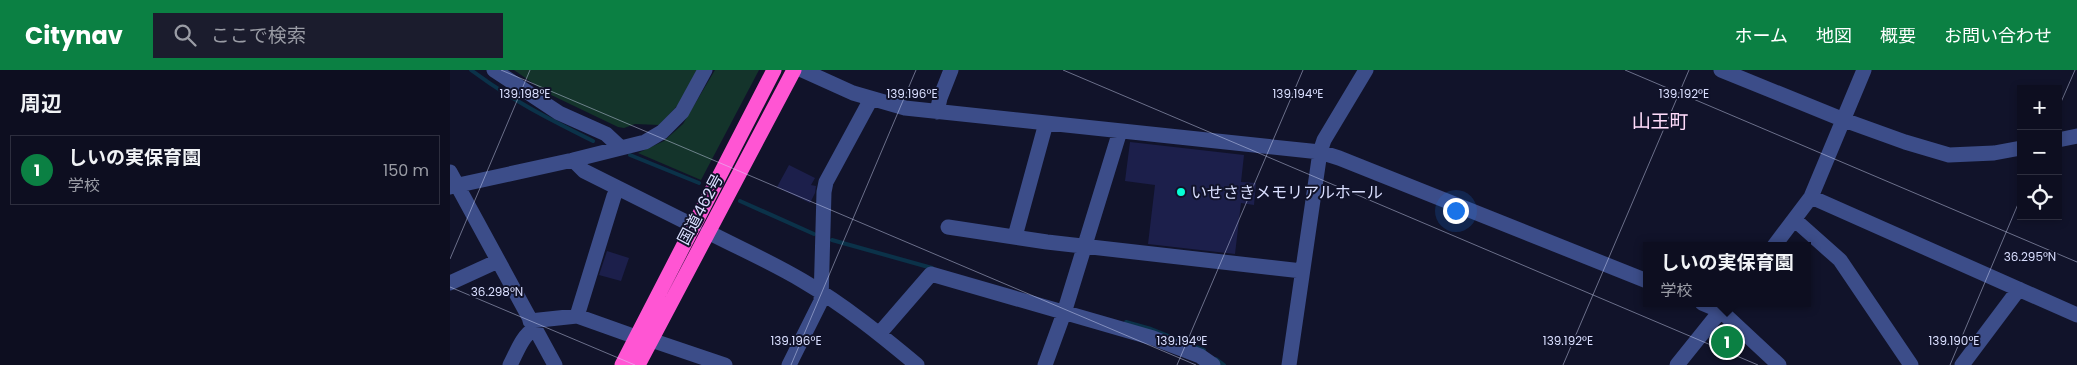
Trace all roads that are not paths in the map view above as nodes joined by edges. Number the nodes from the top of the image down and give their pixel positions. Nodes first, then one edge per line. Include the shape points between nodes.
1 (494, 70) edge
2 (705, 70) edge
3 (774, 70) edge
4 (794, 70) edge
5 (802, 70) edge
6 (951, 70) edge
7 (1366, 70) edge
8 (1721, 70) edge
9 (1864, 70) edge
10 (871, 99) junction
11 (937, 112) junction
12 (1844, 120) junction
13 (1046, 123) junction
14 (1120, 132) junction
15 (2077, 136) edge
16 (2062, 139) edge
17 (620, 148) junction
18 (2017, 149) edge
19 (1320, 152) junction
20 (573, 160) junction
21 (452, 182) edge
22 (618, 188) junction
23 (1811, 197) junction
24 (1795, 220) junction
25 (694, 226) junction
26 (948, 227) dead end
27 (1017, 229) dead end
28 (708, 232) junction
29 (1777, 242) edge
30 (1084, 246) junction
31 (498, 261) junction
32 (1302, 271) junction
33 (1643, 279) edge
34 (450, 283) edge
35 (2019, 289) junction
36 (822, 293) junction
37 (1724, 307) edge
38 (1064, 313) junction
39 (2077, 315) edge
40 (577, 316) junction
41 (532, 325) junction
42 (879, 334) junction
43 (644, 339) junction
44 (510, 365) edge
45 (555, 365) edge
46 (622, 365) edge
47 (638, 365) edge
48 (725, 365) edge
49 (789, 365) edge
50 (917, 365) edge
51 (1045, 365) edge
52 (1213, 365) edge
53 (1289, 365) edge
54 (1677, 365) edge
55 (1779, 365) edge
56 (1911, 365) edge
57 (1962, 365) edge

1 - 17 street via 559,113 606,134
2 - 17 street via 690,100 673,122 654,138
3 - 25 highway, 国道462号
4 - 28 highway, 国道462号
5 - 10 street
6 - 11 street
7 - 19 street
8 - 12 street
9 - 12 street
10 - 11 street
10 - 36 street via 826,182
11 - 13 street
12 - 18 street via 1949,155 1994,154
12 - 23 street
13 - 14 street
13 - 27 street
14 - 19 street
14 - 30 street
15 - 16 street
17 - 20 street
19 - 32 street
19 - 33 street
20 - 21 street
20 - 22 street via 584,171
21 - 31 street
22 - 25 street
22 - 40 street
23 - 24 street
23 - 35 street
24 - 29 street
24 - 56 street via 1840,260
25 - 43 highway, 国道462号
26 - 30 street
28 - 36 street
28 - 43 highway, 国道462号
30 - 32 street
30 - 38 street
31 - 34 street
31 - 41 street
32 - 53 street
35 - 39 street
35 - 57 street
36 - 42 street
36 - 49 street
37 - 54 street
37 - 55 street
38 - 42 street via 931,274
38 - 51 street
38 - 52 street via 1153,338 1200,356
40 - 41 street
40 - 43 street
41 - 44 street
41 - 45 street
42 - 50 street
43 - 46 highway, 国道462号
43 - 47 highway, 国道462号
43 - 48 street

